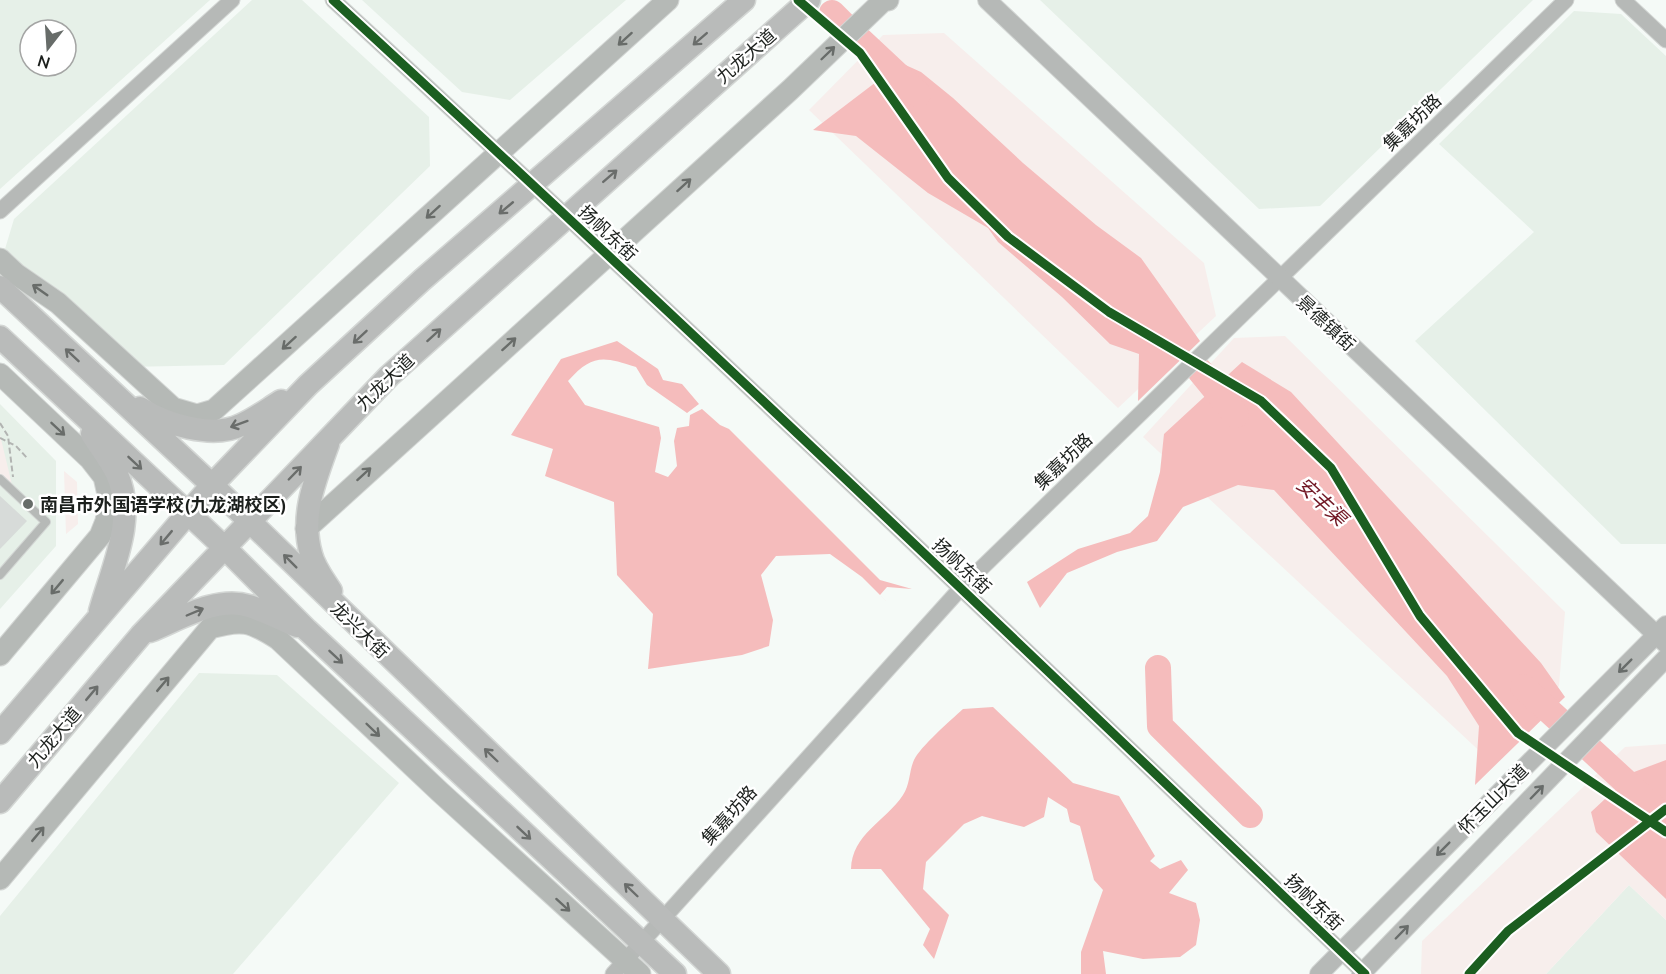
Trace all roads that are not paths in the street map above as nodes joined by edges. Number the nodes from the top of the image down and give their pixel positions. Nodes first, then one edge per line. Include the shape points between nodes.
1 (232, 0) edge
2 (333, 0) edge
3 (668, 0) edge
4 (744, 0) edge
5 (809, 0) edge
6 (888, 0) edge
7 (987, 0) edge
8 (1566, 0) edge
9 (1623, 0) edge
10 (1666, 40) edge
11 (499, 153) junction
12 (534, 185) junction
13 (0, 211) edge
14 (566, 215) junction
15 (607, 255) junction
16 (0, 259) edge
17 (1278, 278) junction
18 (0, 287) edge
19 (0, 337) edge
20 (0, 374) edge
21 (99, 380) junction
22 (308, 385) junction
23 (78, 410) junction
24 (331, 435) junction
25 (0, 479) edge
26 (212, 485) junction
27 (188, 513) junction
28 (249, 521) junction
29 (306, 529) junction
30 (224, 547) junction
31 (0, 575) edge
32 (961, 588) junction
33 (231, 613) junction
34 (344, 614) junction
35 (98, 619) junction
36 (307, 630) junction
37 (141, 635) junction
38 (1663, 635) edge
39 (0, 654) edge
40 (1666, 658) edge
41 (0, 733) edge
42 (0, 802) edge
43 (0, 879) edge
44 (662, 920) junction
45 (641, 941) junction
46 (1342, 951) junction
47 (626, 969) edge
48 (1363, 973) edge
49 (675, 974) edge
50 (719, 974) edge
51 (1319, 974) edge

1 - 13 street
2 - 11 street, 扬帆东街
3 -> 11 main road
4 -> 12 main road
14 -> 5 main road, 九龙大道
15 -> 6 main road
7 - 17 street, 景德镇街
8 - 17 street, 集嘉坊路
9 - 10 street
11 - 12 street, 扬帆东街
11 -> 16 main road via 214,410 197,415 173,408 58,303
12 - 14 street, 扬帆东街
12 -> 22 main road via 422,280
14 - 15 street, 扬帆东街
24 -> 14 main road, 九龙大道 via 389,376
29 -> 15 main road
15 - 32 street, 扬帆东街
17 - 32 street, 集嘉坊路
17 - 38 street, 景德镇街
21 -> 18 main road, 龙兴大街
19 - 23 main road, 龙兴大街
20 -> 39 main road via 90,459 104,477 109,499 100,536
22 -> 21 main road via 239,427 202,431 157,419
21 - 26 main road, 龙兴大街
22 - 26 main road
23 -> 27 main road, 龙兴大街
23 - 35 main road via 117,475 124,502 126,525
28 -> 24 main road, 九龙大道
24 - 29 main road via 313,486
25 - 31 lane via 46,522
26 - 27 main road
26 - 28 main road, 龙兴大街
27 - 30 main road, 龙兴大街
27 -> 35 main road
28 - 30 main road, 九龙大道
34 -> 28 main road, 龙兴大街
29 - 34 main road via 311,556
30 - 36 main road, 龙兴大街
30 - 37 main road, 九龙大道
32 - 44 street, 集嘉坊路
32 - 46 street, 扬帆东街
33 - 36 main road via 247,605
37 -> 33 main road via 209,606
43 -> 33 main road via 210,628
33 -> 47 main road via 278,639
44 -> 34 main road, 龙兴大街
35 - 41 main road
36 -> 45 main road, 龙兴大街
42 -> 37 main road, 九龙大道
38 -> 46 street, 怀玉山大道
48 -> 40 street, 怀玉山大道
44 - 45 street, 集嘉坊路
44 - 50 main road, 龙兴大街
45 - 47 street, 集嘉坊路
45 - 49 main road, 龙兴大街
46 - 48 street, 扬帆东街
46 - 51 street, 怀玉山大道

